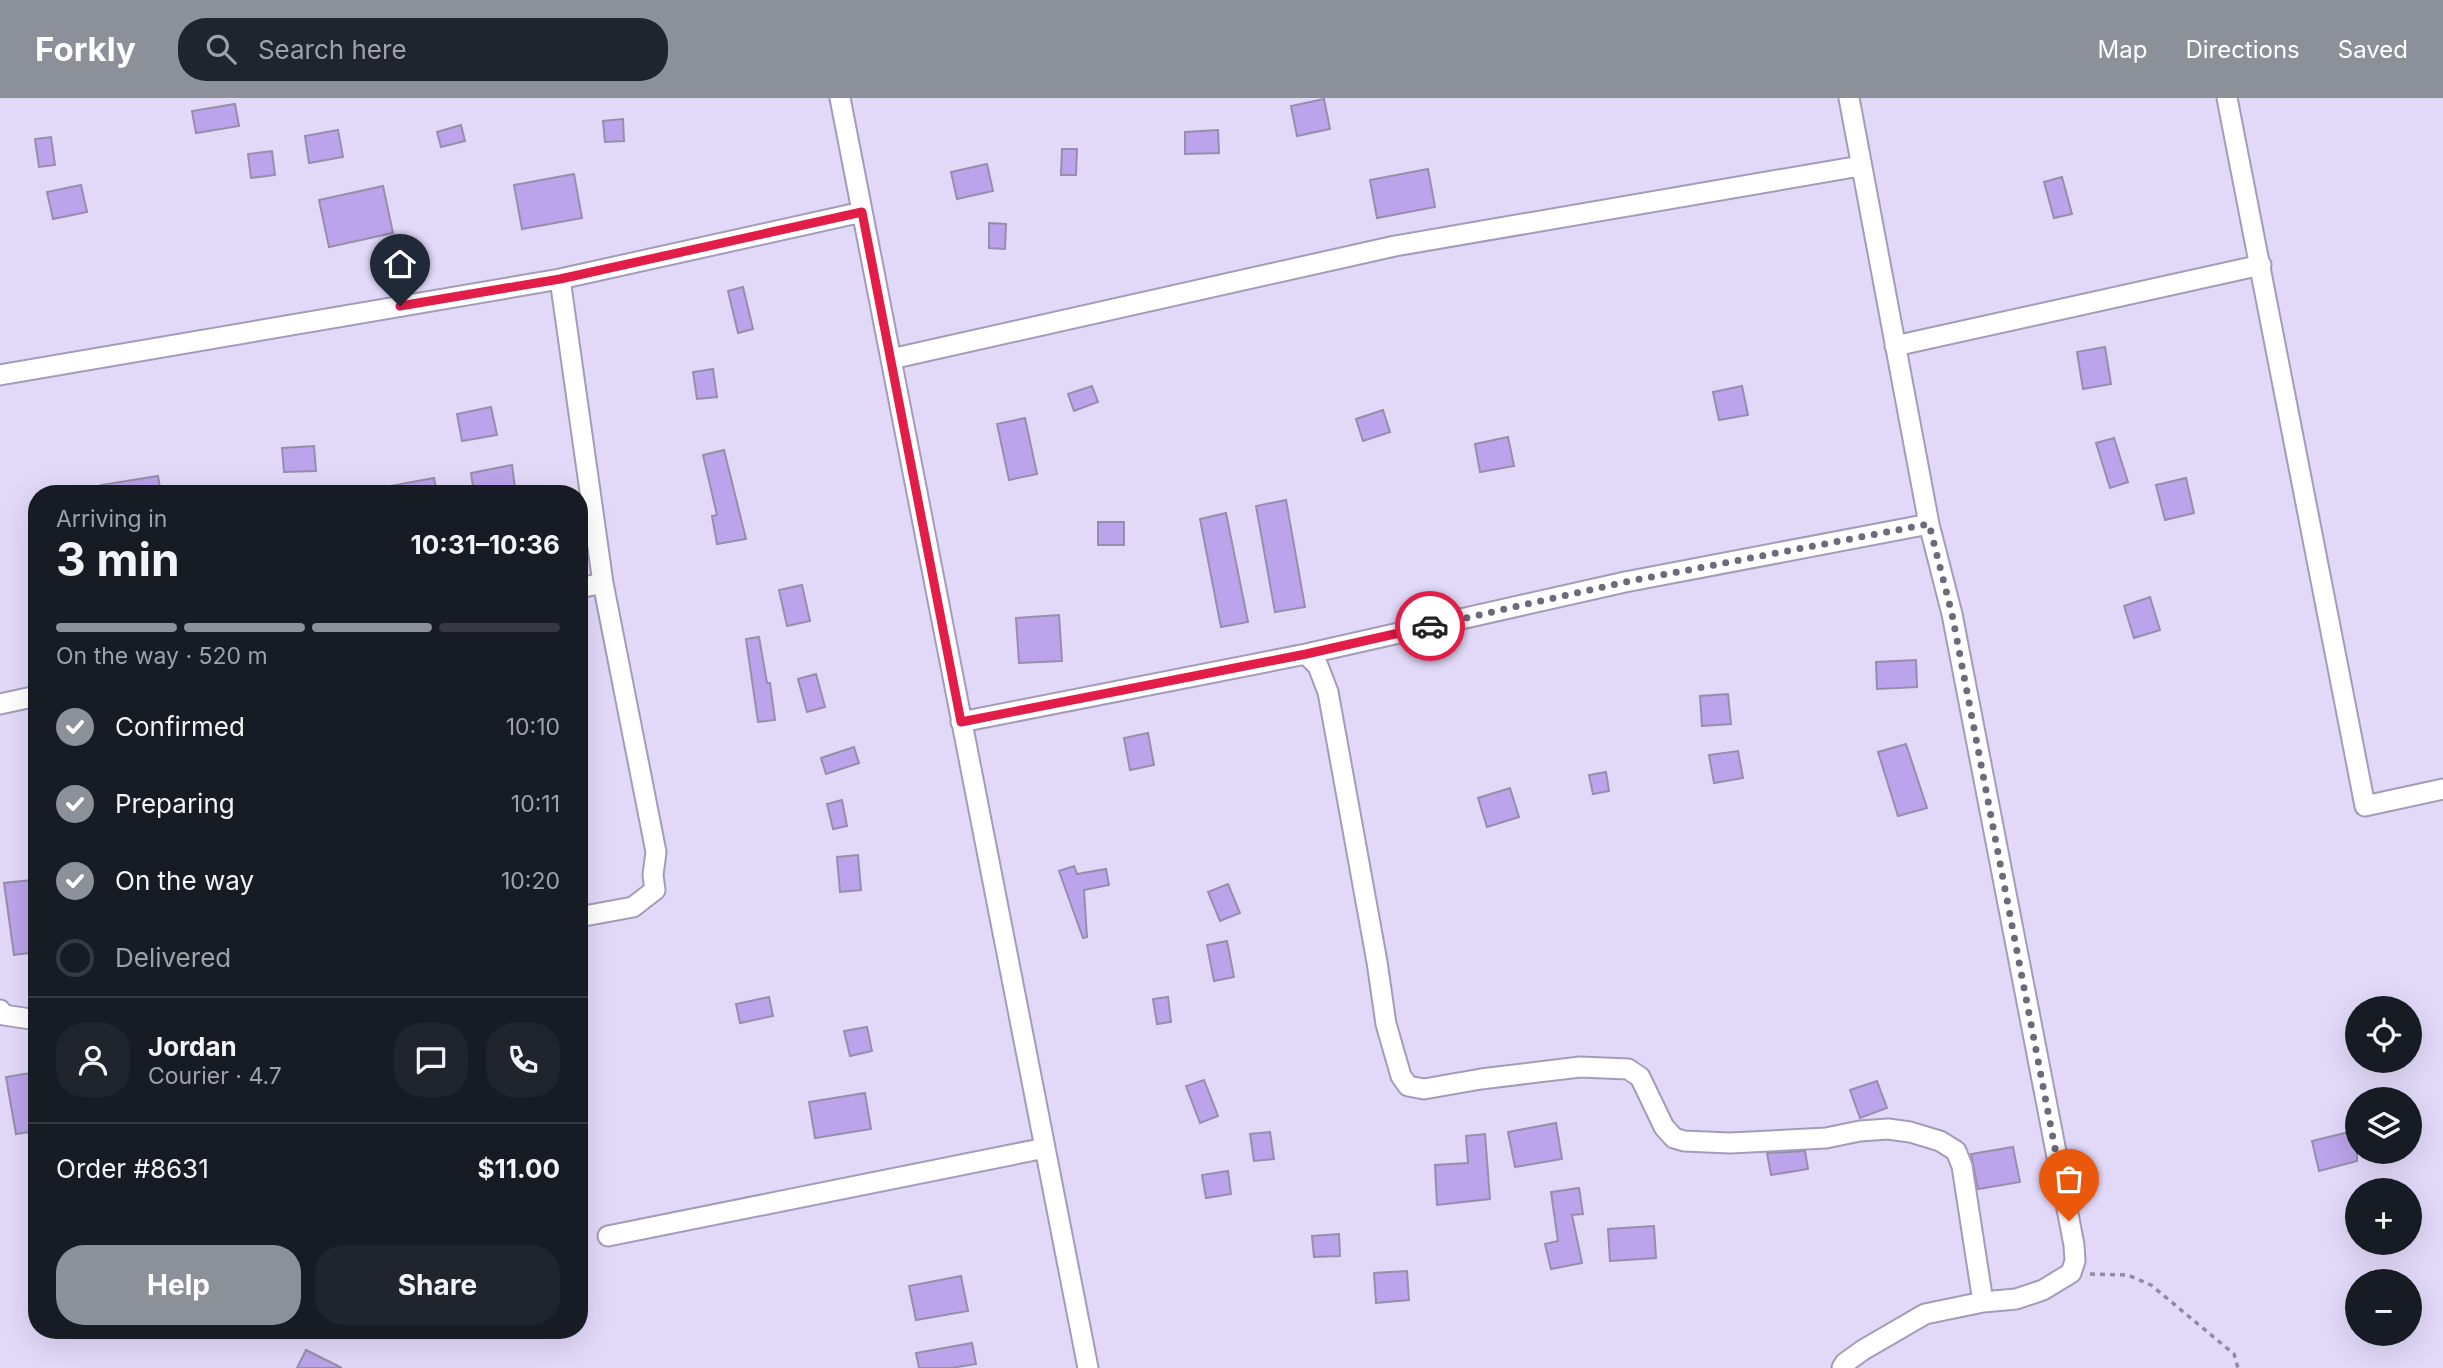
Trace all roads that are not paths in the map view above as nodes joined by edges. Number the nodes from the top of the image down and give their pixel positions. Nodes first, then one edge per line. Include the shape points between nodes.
1 (840, 98) edge
2 (1849, 98) edge
3 (2227, 98) edge
4 (1860, 166) junction
5 (862, 212) junction
6 (2261, 265) junction
7 (560, 279) junction
8 (1895, 346) junction
9 (891, 359) junction
10 (0, 375) edge
11 (1929, 524) junction
12 (603, 583) junction
13 (588, 586) edge
14 (1306, 654) junction
15 (28, 698) edge
16 (0, 704) edge
17 (961, 722) junction
18 (2443, 789) edge
19 (588, 916) edge
20 (0, 1010) edge
21 (28, 1019) edge
22 (1045, 1148) junction
23 (608, 1236) dead end
24 (1983, 1302) junction
25 (1088, 1368) edge
26 (1842, 1368) edge

1 - 5 street
2 - 4 street
3 - 6 street
4 - 8 street
4 - 9 street via 1395,246
5 - 7 street
5 - 9 street
6 - 8 street
6 - 18 street via 2365,806
7 - 10 street
7 - 12 street
8 - 11 street
9 - 17 street
11 - 14 street via 1625,582
11 - 24 street via 1952,614 2074,1245 2071,1273 2043,1290
12 - 13 street
12 - 19 street via 656,852 655,890 633,907
14 - 17 street
14 - 24 street via 1318,666 1328,692 1386,1024 1408,1086 1424,1089 1580,1067 1628,1069 1640,1077 1664,1127 1684,1141 1826,1138 1888,1129 1940,1141 1956,1151 1962,1166
15 - 16 street
17 - 22 street
20 - 21 street via 4,1015
22 - 23 street
22 - 25 street
24 - 26 street via 1926,1314 1863,1350

